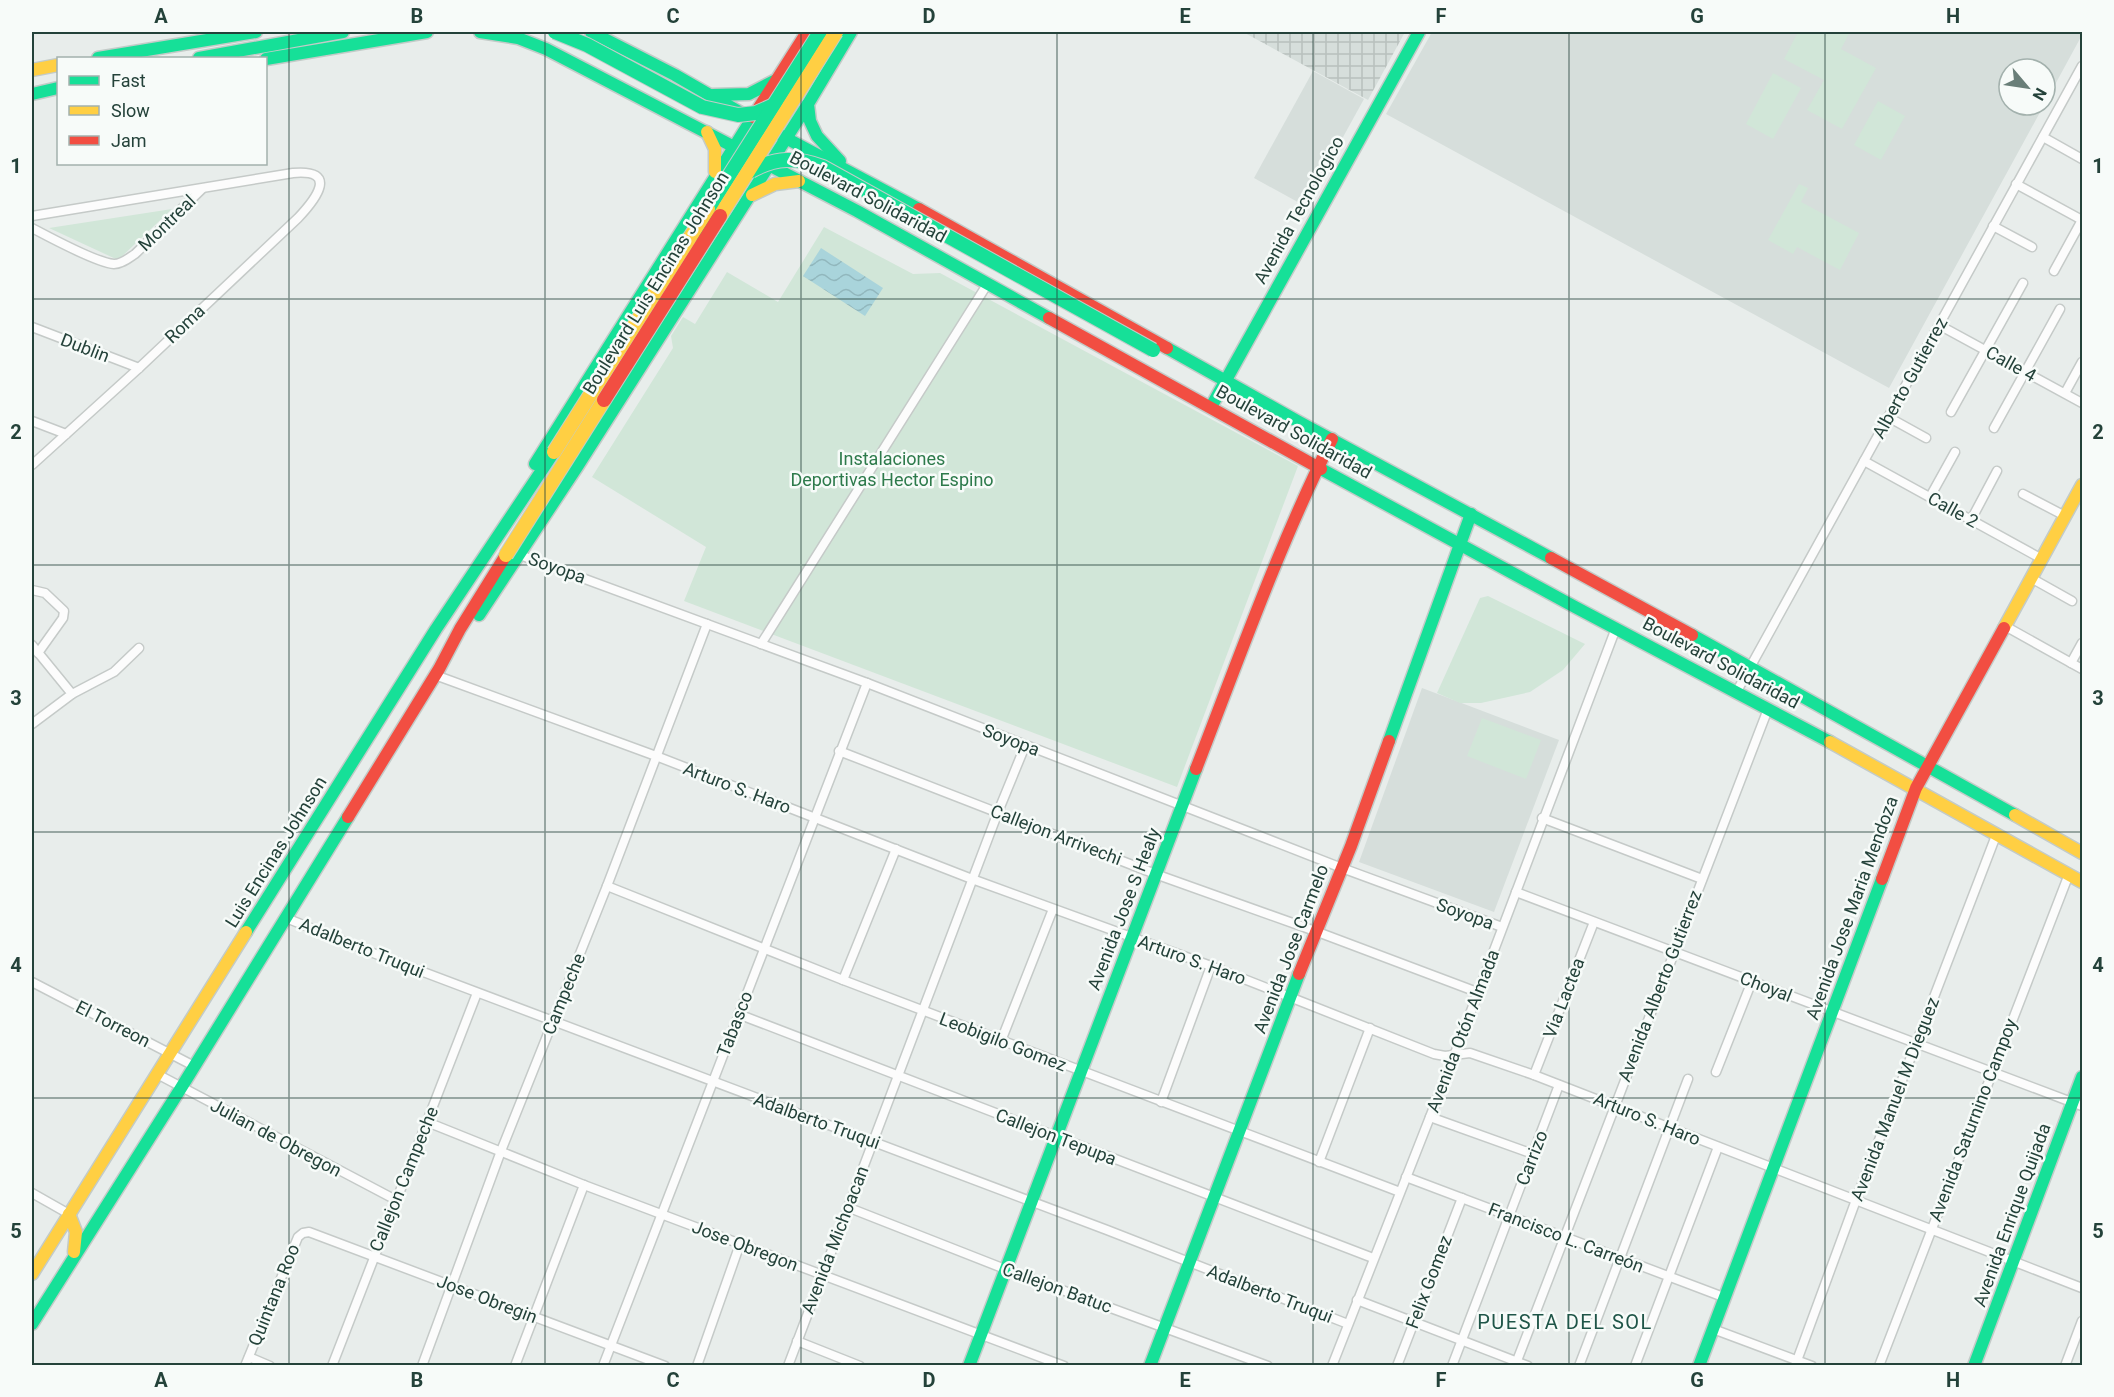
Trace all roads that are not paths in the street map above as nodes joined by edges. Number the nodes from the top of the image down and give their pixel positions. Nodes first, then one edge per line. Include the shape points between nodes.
1 (256, 32) edge
2 (343, 32) edge
3 (427, 32) edge
4 (480, 32) edge
5 (555, 32) edge
6 (591, 32) edge
7 (807, 32) edge
8 (851, 32) edge
9 (1419, 32) edge
10 (829, 34) edge
11 (128, 56) edge
12 (113, 57) edge
13 (204, 57) edge
14 (644, 58) junction
15 (267, 59) edge
16 (57, 65) edge
17 (2082, 66) edge
18 (32, 70) edge
19 (776, 80) junction
20 (57, 88) edge
21 (627, 90) junction
22 (32, 94) edge
23 (708, 94) junction
24 (808, 104) junction
25 (751, 118) junction
26 (707, 132) junction
27 (2043, 137) junction
28 (787, 138) junction
29 (734, 146) junction
30 (2082, 159) edge
31 (770, 165) junction
32 (315, 174) joint
33 (857, 176) junction
34 (714, 178) junction
35 (799, 181) junction
36 (2016, 184) junction
37 (202, 188) junction
38 (748, 198) junction
39 (32, 216) edge
40 (2082, 220) edge
41 (1994, 226) junction
42 (32, 228) edge
43 (691, 236) junction
44 (2032, 247) dead end
45 (2054, 271) dead end
46 (988, 283) junction
47 (2022, 283) dead end
48 (2060, 309) dead end
49 (1939, 325) junction
50 (32, 327) edge
51 (1985, 350) junction
52 (1191, 360) junction
53 (2082, 362) edge
54 (139, 368) junction
55 (2025, 371) junction
56 (1226, 380) junction
57 (2065, 393) junction
58 (2082, 403) edge
59 (1211, 407) junction
60 (1951, 412) dead end
61 (1888, 417) junction
62 (32, 421) edge
63 (1994, 428) dead end
64 (66, 434) junction
65 (1926, 438) dead end
66 (1332, 440) junction
67 (554, 452) joint
68 (1955, 452) dead end
69 (1864, 461) junction
70 (32, 465) edge
71 (1318, 467) junction
72 (1997, 471) dead end
73 (2081, 490) edge
74 (2023, 494) dead end
75 (1930, 497) junction
76 (1471, 514) junction
77 (2065, 516) junction
78 (1971, 520) junction
79 (498, 536) junction
80 (1460, 544) junction
81 (513, 555) junction
82 (2042, 559) junction
83 (2031, 578) junction
84 (32, 590) edge
85 (2072, 601) dead end
86 (707, 624) junction
87 (2005, 626) junction
88 (1616, 628) junction
89 (2082, 643) edge
90 (760, 644) junction
91 (32, 645) edge
92 (139, 648) dead end
93 (39, 653) junction
94 (2072, 663) junction
95 (1752, 667) junction
96 (2082, 669) edge
97 (437, 672) junction
98 (867, 683) junction
99 (1737, 691) junction
100 (72, 694) junction
101 (1768, 709) junction
102 (32, 724) edge
103 (1025, 746) junction
104 (839, 752) junction
105 (656, 756) junction
106 (1928, 764) junction
107 (1916, 788) junction
108 (1183, 806) junction
109 (998, 812) junction
110 (814, 818) junction
111 (1542, 818) junction
112 (1997, 833) junction
113 (896, 849) junction
114 (2082, 853) edge
115 (1342, 868) junction
116 (2069, 874) junction
117 (1158, 875) junction
118 (972, 879) junction
119 (1702, 879) junction
120 (2082, 882) edge
121 (607, 886) junction
122 (1516, 892) junction
123 (1053, 909) junction
124 (286, 918) junction
125 (1594, 922) junction
126 (1502, 927) junction
127 (1315, 931) junction
128 (1133, 938) junction
129 (764, 948) junction
130 (1675, 952) junction
131 (1211, 966) junction
132 (843, 980) junction
133 (1752, 981) junction
134 (32, 982) edge
135 (1476, 992) junction
136 (477, 993) junction
137 (1290, 996) junction
138 (922, 1010) junction
139 (1832, 1012) junction
140 (738, 1014) junction
141 (553, 1020) junction
142 (1370, 1028) junction
143 (1001, 1041) junction
144 (1916, 1044) junction
145 (170, 1053) junction
146 (1454, 1056) junction
147 (194, 1066) junction
148 (1080, 1071) junction
149 (1716, 1072) dead end
150 (1991, 1073) junction
151 (157, 1074) junction
152 (1534, 1075) junction
153 (897, 1077) junction
154 (2082, 1077) edge
155 (1688, 1079) dead end
156 (712, 1082) junction
157 (1559, 1085) junction
158 (181, 1088) junction
159 (1161, 1102) junction
160 (2078, 1105) edge
161 (1614, 1106) junction
162 (1430, 1117) junction
163 (427, 1122) junction
164 (1669, 1128) junction
165 (1239, 1131) junction
166 (1056, 1137) junction
167 (873, 1141) junction
168 (1718, 1147) junction
169 (501, 1151) junction
170 (1533, 1154) junction
171 (1319, 1162) junction
172 (1774, 1170) junction
173 (1406, 1178) junction
174 (584, 1185) junction
175 (1400, 1192) junction
176 (32, 1193) edge
177 (1214, 1198) junction
178 (1462, 1198) junction
179 (396, 1200) junction
180 (1856, 1200) junction
181 (1031, 1202) junction
182 (847, 1207) junction
183 (69, 1214) junction
184 (663, 1214) junction
185 (1510, 1216) junction
186 (1931, 1229) junction
187 (309, 1232) joint
188 (1565, 1237) junction
189 (740, 1244) junction
190 (374, 1256) junction
191 (73, 1257) junction
192 (1374, 1258) junction
193 (1619, 1258) junction
194 (2014, 1261) junction
195 (1189, 1263) junction
196 (1005, 1269) junction
197 (32, 1274) edge
198 (821, 1275) junction
199 (1667, 1277) junction
200 (452, 1286) junction
201 (2082, 1288) edge
202 (1726, 1298) junction
203 (1357, 1300) junction
204 (534, 1317) junction
205 (1414, 1321) junction
206 (2082, 1321) edge
207 (32, 1324) edge
208 (1347, 1324) junction
209 (1164, 1328) junction
210 (1713, 1329) junction
211 (980, 1335) junction
212 (1462, 1339) junction
213 (797, 1341) junction
214 (611, 1345) junction
215 (247, 1361) edge
216 (1516, 1363) edge
217 (1796, 1363) edge
218 (270, 1365) edge
219 (332, 1365) edge
220 (422, 1365) edge
221 (514, 1365) edge
222 (603, 1365) edge
223 (665, 1365) edge
224 (697, 1365) edge
225 (788, 1365) edge
226 (860, 1365) edge
227 (969, 1365) edge
228 (1064, 1365) edge
229 (1150, 1365) edge
230 (1268, 1365) edge
231 (1332, 1365) edge
232 (1397, 1365) edge
233 (1452, 1365) edge
234 (1528, 1365) edge
235 (1579, 1365) edge
236 (1635, 1365) edge
237 (1700, 1365) edge
238 (1812, 1365) edge
239 (1879, 1365) edge
240 (1974, 1365) edge
241 (2065, 1365) edge

1 - 11 main road
2 - 13 main road
3 - 15 main road
4 - 21 main road, Boulevard Solidaridad via 539,46
5 - 10 main road, bridge via 702,107 739,116 770,108 782,100
6 - 14 main road, Boulevard Solidaridad
7 - 19 main road
8 - 24 main road
9 - 56 main road, Avenida Tecnologico
10 - 43 main road, Boulevard Luis Encinas Johnson, bridge
10 - 81 main road, Boulevard Luis Encinas Johnson, bridge
11 - 12 main road
14 - 21 main road via 640,75
14 - 23 main road, Boulevard Solidaridad
16 - 18 main road
17 - 27 street, Alberto Gutierrez
19 - 23 main road via 749,94
19 - 25 main road
20 - 22 main road
21 - 26 main road, Boulevard Solidaridad
23 - 25 main road, Boulevard Solidaridad
24 - 28 main road
24 - 33 main road via 816,136
25 - 28 main road, Boulevard Solidaridad
25 - 29 main road
26 - 29 main road, Boulevard Solidaridad
26 - 34 main road via 715,149
27 - 30 street
27 - 36 street, Alberto Gutierrez
28 - 31 main road
28 - 33 main road, Boulevard Solidaridad
29 - 31 main road, Boulevard Solidaridad
29 - 34 main road
31 - 35 main road, Boulevard Solidaridad
31 - 38 main road
32 - 37 street, Montreal via 293,173
32 - 54 street, Roma via 321,188 312,204
33 - 52 main road, Boulevard Solidaridad
34 - 79 main road via 534,466
35 - 38 main road via 765,188
35 - 46 main road, Boulevard Solidaridad
36 - 40 street
36 - 41 street, Alberto Gutierrez
37 - 39 street, Montreal
37 - 42 street, Montreal via 135,254 115,264
38 - 81 main road
40 - 45 street
41 - 44 street
41 - 49 street, Alberto Gutierrez
43 - 52 main road, bridge via 752,171 768,161 804,159 1168,358
43 - 67 main road, Boulevard Luis Encinas Johnson, bridge
46 - 59 main road, Boulevard Solidaridad
46 - 90 street
47 - 51 street
48 - 55 street
49 - 51 street, Calle 4
49 - 61 street, Alberto Gutierrez
50 - 54 street, Dublin
51 - 55 street, Calle 4
51 - 60 street
52 - 56 main road, Boulevard Solidaridad
53 - 57 street
54 - 64 street, Roma
55 - 57 street, Calle 4
55 - 63 street
56 - 59 main road, Avenida Tecnologico
56 - 66 main road, Boulevard Solidaridad
57 - 58 street, Calle 4
59 - 71 main road, Boulevard Solidaridad
61 - 65 street
61 - 69 street, Alberto Gutierrez
62 - 64 street
64 - 70 street, Roma
66 - 71 main road, Avenida Jose S Healy
66 - 76 main road, Boulevard Solidaridad
67 - 79 main road, Luis Encinas Johnson
68 - 75 street
69 - 75 street, Calle 2
69 - 95 street, Alberto Gutierrez
71 - 80 main road, Boulevard Solidaridad
71 - 108 main road, Avenida Jose S Healy via 1241,652
72 - 78 street
73 - 77 main road, Avenida Jose Maria Mendoza
74 - 77 street
75 - 78 street, Calle 2
76 - 80 main road, Avenida Jose Carmelo
76 - 95 main road, Boulevard Solidaridad
77 - 82 main road, Avenida Jose Maria Mendoza
78 - 82 street, Calle 2
79 - 145 main road, Luis Encinas Johnson
80 - 88 main road, Boulevard Solidaridad
80 - 115 main road, Avenida Jose Carmelo
81 - 86 street, Soyopa
81 - 97 main road via 460,629
82 - 83 main road, Avenida Jose Maria Mendoza
83 - 85 street
83 - 87 main road, Avenida Jose Maria Mendoza
84 - 93 street via 45,593 64,611
86 - 90 street, Soyopa
86 - 105 street, Campeche
87 - 94 street
87 - 106 main road, Avenida Jose Maria Mendoza
88 - 99 main road, Boulevard Solidaridad
88 - 111 street, Avenida Otón Almada
89 - 94 street
90 - 98 street, Soyopa
91 - 93 street
92 - 100 street via 114,672
93 - 100 street
94 - 96 street
95 - 99 street, Alberto Gutierrez
95 - 106 main road, Boulevard Solidaridad
97 - 105 street, Arturo S. Haro
97 - 124 main road
98 - 103 street, Soyopa
98 - 104 street, Tabasco
99 - 101 main road, Boulevard Solidaridad
100 - 102 street
101 - 107 main road, Boulevard Solidaridad
101 - 119 street, Avenida Alberto Gutierrez
103 - 108 street, Soyopa
103 - 109 street, Avenida Michoacan
104 - 109 street, Callejon Arrivechi
104 - 110 street, Tabasco
105 - 110 street, Arturo S. Haro
105 - 121 street, Campeche
106 - 107 main road, Avenida Jose Maria Mendoza
106 - 114 main road, Boulevard Solidaridad
107 - 112 main road, Boulevard Solidaridad
107 - 139 main road, Avenida Jose Maria Mendoza
108 - 115 street, Soyopa
108 - 117 main road, Avenida Jose S Healy
109 - 117 street, Callejon Arrivechi
109 - 118 street, Avenida Michoacan
110 - 113 street, Arturo S. Haro
110 - 129 street, Tabasco
111 - 119 street
111 - 122 street, Avenida Otón Almada
112 - 116 main road, Boulevard Solidaridad
112 - 144 street, Avenida Manuel M Dieguez
113 - 118 street, Arturo S. Haro
113 - 132 street
115 - 126 street, Soyopa
115 - 127 main road, Avenida Jose Carmelo
116 - 120 main road, Boulevard Solidaridad
116 - 150 street, Avenida Saturnino Campoy
117 - 127 street, Callejon Arrivechi
117 - 128 main road, Avenida Jose S Healy
118 - 123 street, Arturo S. Haro
118 - 138 street, Avenida Michoacan
119 - 130 street, Avenida Alberto Gutierrez
121 - 129 street, Leobigilo Gomez
121 - 141 street, Campeche
122 - 125 street, Choyal
122 - 126 street, Avenida Otón Almada
123 - 128 street, Arturo S. Haro
123 - 143 street
124 - 136 street, Adalberto Truqui
124 - 147 main road
125 - 130 street, Choyal
125 - 152 street, Via Lactea
126 - 135 street, Avenida Otón Almada
127 - 135 street, Callejon Arrivechi
127 - 137 main road, Avenida Jose Carmelo
128 - 131 street, Arturo S. Haro
128 - 148 main road, Avenida Jose S Healy
129 - 132 street, Leobigilo Gomez
129 - 140 street, Tabasco
130 - 133 street, Choyal
130 - 161 street, Avenida Alberto Gutierrez
131 - 137 street, Arturo S. Haro
131 - 159 street
132 - 138 street, Leobigilo Gomez
133 - 139 street, Choyal
133 - 149 street
134 - 145 street, El Torreon
135 - 146 street, Avenida Otón Almada
136 - 141 street, Adalberto Truqui
136 - 163 street, Callejon Campeche
137 - 142 street, Arturo S. Haro
137 - 165 main road, Avenida Jose Carmelo
138 - 143 street, Leobigilo Gomez
138 - 153 street, Avenida Michoacan
139 - 144 street, Choyal
139 - 172 main road, Avenida Jose Maria Mendoza
140 - 153 street, Callejon Tepupa
140 - 156 street, Tabasco
141 - 156 street, Adalberto Truqui
141 - 169 street, Campeche
142 - 146 street, Arturo S. Haro via 1434,1054
142 - 171 street
143 - 148 street, Leobigilo Gomez
144 - 150 street, Choyal
144 - 180 street, Avenida Manuel M Dieguez
145 - 147 street, El Torreon
145 - 151 main road, Luis Encinas Johnson
146 - 152 street, Arturo S. Haro via 1470,1053
146 - 162 street, Avenida Otón Almada
147 - 158 main road
148 - 159 street, Leobigilo Gomez
148 - 166 main road, Avenida Jose S Healy
150 - 160 street, Choyal
150 - 186 street, Avenida Saturnino Campoy
151 - 158 street, Julian de Obregon
151 - 183 main road, Luis Encinas Johnson
152 - 157 street, Arturo S. Haro
153 - 166 street, Callejon Tepupa
153 - 167 street, Avenida Michoacan
154 - 160 main road, Avenida Enrique Quijada
155 - 164 street
156 - 167 street, Adalberto Truqui
156 - 184 street, Tabasco
157 - 161 street, Arturo S. Haro
157 - 170 street, Carrizo
158 - 179 street, Julian de Obregon
158 - 191 main road
159 - 165 street, Leobigilo Gomez
160 - 194 main road, Avenida Enrique Quijada
161 - 164 street, Arturo S. Haro
161 - 188 street, Avenida Alberto Gutierrez
162 - 170 street
162 - 173 street, Avenida Otón Almada
163 - 169 street, Jose Obregon
163 - 179 street, Callejon Campeche
164 - 168 street, Arturo S. Haro
164 - 193 street
165 - 171 street, Leobigilo Gomez
165 - 177 main road, Avenida Jose Carmelo
166 - 177 street, Callejon Tepupa
166 - 181 main road, Avenida Jose S Healy
167 - 181 street, Adalberto Truqui
167 - 182 street, Avenida Michoacan
168 - 172 street, Arturo S. Haro
168 - 199 street
169 - 174 street, Jose Obregon
169 - 200 street, Campeche
170 - 185 street, Carrizo
171 - 175 street, Leobigilo Gomez
172 - 180 street, Arturo S. Haro
172 - 202 main road, Avenida Jose Maria Mendoza
173 - 175 street, Avenida Otón Almada
173 - 178 street, Francisco L. Carreón
174 - 184 street, Jose Obregon
174 - 204 street
175 - 192 street, Avenida Otón Almada
176 - 183 street
177 - 192 street, Callejon Tepupa
177 - 195 main road, Avenida Jose Carmelo
178 - 185 street, Francisco L. Carreón
178 - 205 street, Felix Gomez
179 - 190 street, Callejon Campeche
180 - 186 street, Arturo S. Haro
180 - 217 street, Avenida Manuel M Dieguez
181 - 195 street, Adalberto Truqui
181 - 196 main road, Avenida Jose S Healy
182 - 196 street, Callejon Batuc
182 - 198 street, Avenida Michoacan
183 - 191 main road via 75,1223 77,1240
183 - 197 main road, Luis Encinas Johnson
184 - 189 street, Jose Obregon
184 - 214 street, Tabasco
185 - 188 street, Francisco L. Carreón
185 - 212 street, Carrizo
186 - 194 street, Arturo S. Haro
186 - 239 street, Avenida Saturnino Campoy
187 - 190 street, Jose Obregin
187 - 215 street, Quintana Roo via 298,1237
188 - 193 street, Francisco L. Carreón
188 - 216 street, Avenida Alberto Gutierrez
189 - 198 street, Jose Obregon
189 - 224 street
190 - 200 street, Jose Obregin
190 - 219 street, Callejon Campeche
191 - 207 main road
192 - 203 street, Avenida Otón Almada
193 - 199 street, Francisco L. Carreón
193 - 235 street
194 - 201 street, Arturo S. Haro
194 - 240 main road, Avenida Enrique Quijada
195 - 208 street, Adalberto Truqui
195 - 209 main road, Avenida Jose Carmelo
196 - 209 street, Callejon Batuc
196 - 211 main road, Avenida Jose S Healy
198 - 211 street, Jose Obregon
198 - 213 street, Avenida Michoacan
199 - 202 street, Francisco L. Carreón
199 - 236 street
200 - 204 street, Jose Obregin
200 - 220 street, Campeche
202 - 210 main road, Avenida Jose Maria Mendoza
203 - 205 street, Adalberto Truqui
203 - 208 street, Avenida Otón Almada
204 - 214 street, Jose Obregin
204 - 221 street
205 - 212 street, Adalberto Truqui
205 - 232 street, Felix Gomez
206 - 241 street
208 - 231 street, Avenida Otón Almada
209 - 229 main road, Avenida Jose Carmelo
209 - 230 street, Callejon Batuc
210 - 217 street
210 - 237 main road, Avenida Jose Maria Mendoza
211 - 227 main road, Avenida Jose S Healy
211 - 228 street, Jose Obregon
212 - 216 street, Adalberto Truqui
212 - 233 street, Carrizo
213 - 225 street, Avenida Michoacan
213 - 226 street
214 - 222 street, Tabasco
214 - 223 street, Jose Obregin
215 - 218 street
216 - 234 street, Adalberto Truqui
217 - 238 street

